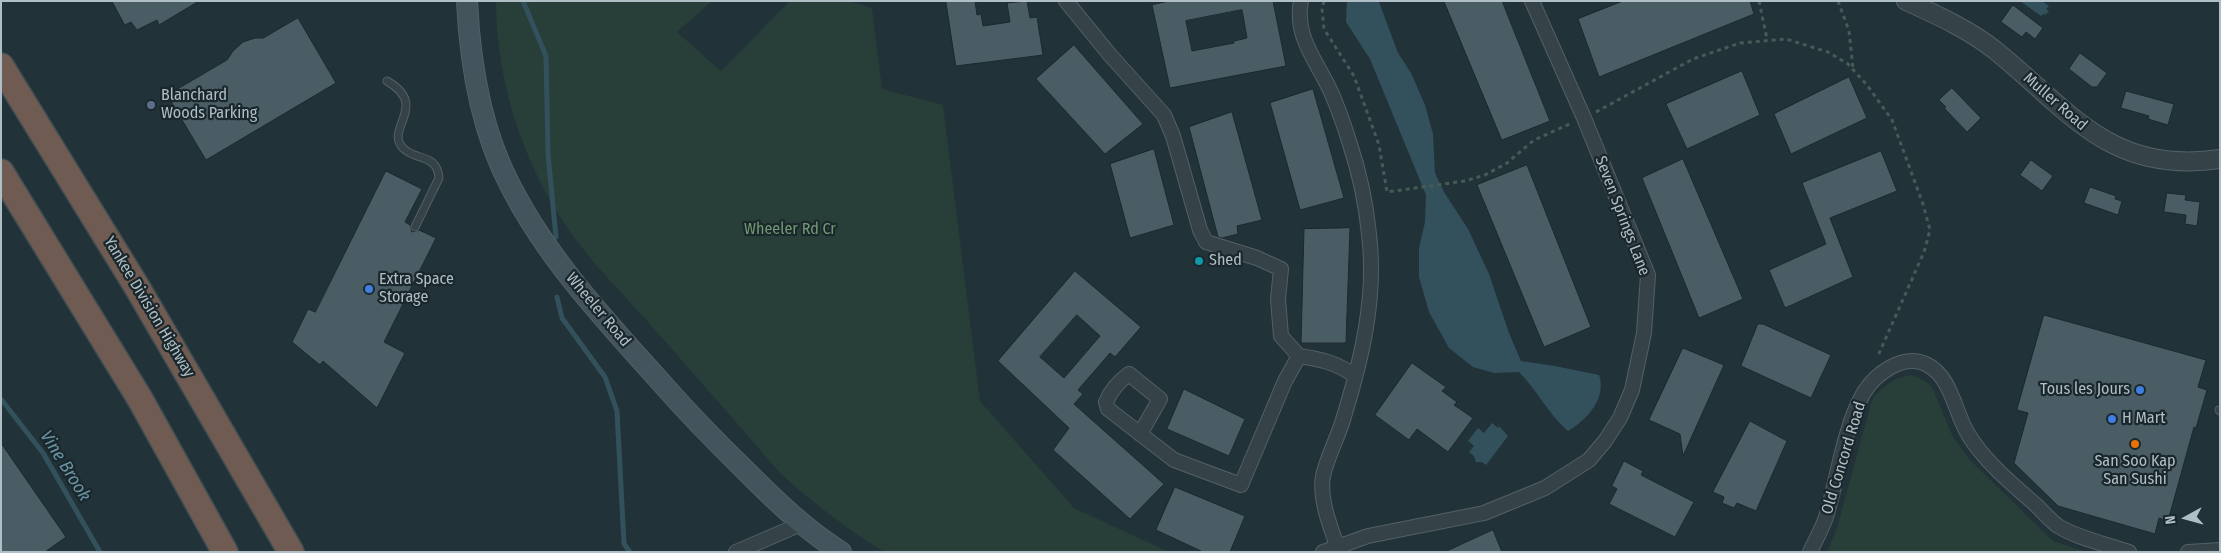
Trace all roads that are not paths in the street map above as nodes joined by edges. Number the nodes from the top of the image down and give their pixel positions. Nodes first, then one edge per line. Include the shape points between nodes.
1 (467, 1) edge
2 (1066, 1) edge
3 (1301, 1) edge
4 (1532, 1) edge
5 (1906, 1) edge
6 (1, 66) edge
7 (387, 81) dead end
8 (2220, 159) edge
9 (1, 172) edge
10 (415, 228) dead end
11 (1299, 356) junction
12 (1356, 376) junction
13 (1140, 434) dead end
14 (801, 524) junction
15 (1337, 546) junction
16 (2220, 550) edge
17 (225, 552) edge
18 (291, 552) edge
19 (736, 552) edge
20 (841, 552) edge
21 (1323, 552) edge
22 (1810, 552) edge
23 (2129, 552) edge
24 (2188, 552) edge

1 - 14 main road, Wheeler Road via 472,57 492,144 510,186 536,230 570,279 699,425
2 - 11 street via 1164,115 1206,242 1281,269 1278,300 1281,336
3 - 12 street via 1301,33 1331,92 1350,142 1369,234 1368,309
4 - 15 street, Seven Springs Lane via 1648,275 1644,333 1632,390 1605,441 1588,460 1545,488 1484,513 1368,536
5 - 8 street, Muller Road via 1995,50 2080,125 2110,144 2138,155 2164,160
6 - 18 highway, Yankee Division Highway via 137,287
7 - 10 lane via 399,88 405,98 406,109 399,139 403,148 434,163 438,169 438,178
9 - 17 highway via 140,399
11 - 12 street via 1340,365
11 - 13 street via 1285,381 1242,485 1174,460
12 - 15 street via 1323,477 1323,495
14 - 19 street
14 - 20 main road, Wheeler Road
15 - 21 street, Seven Springs Lane
16 - 24 street
22 - 23 street, Old Concord Road via 1825,519 1858,403 1877,376 1902,363 1916,362 1927,365 1944,381 1968,434 1981,453 2058,526

